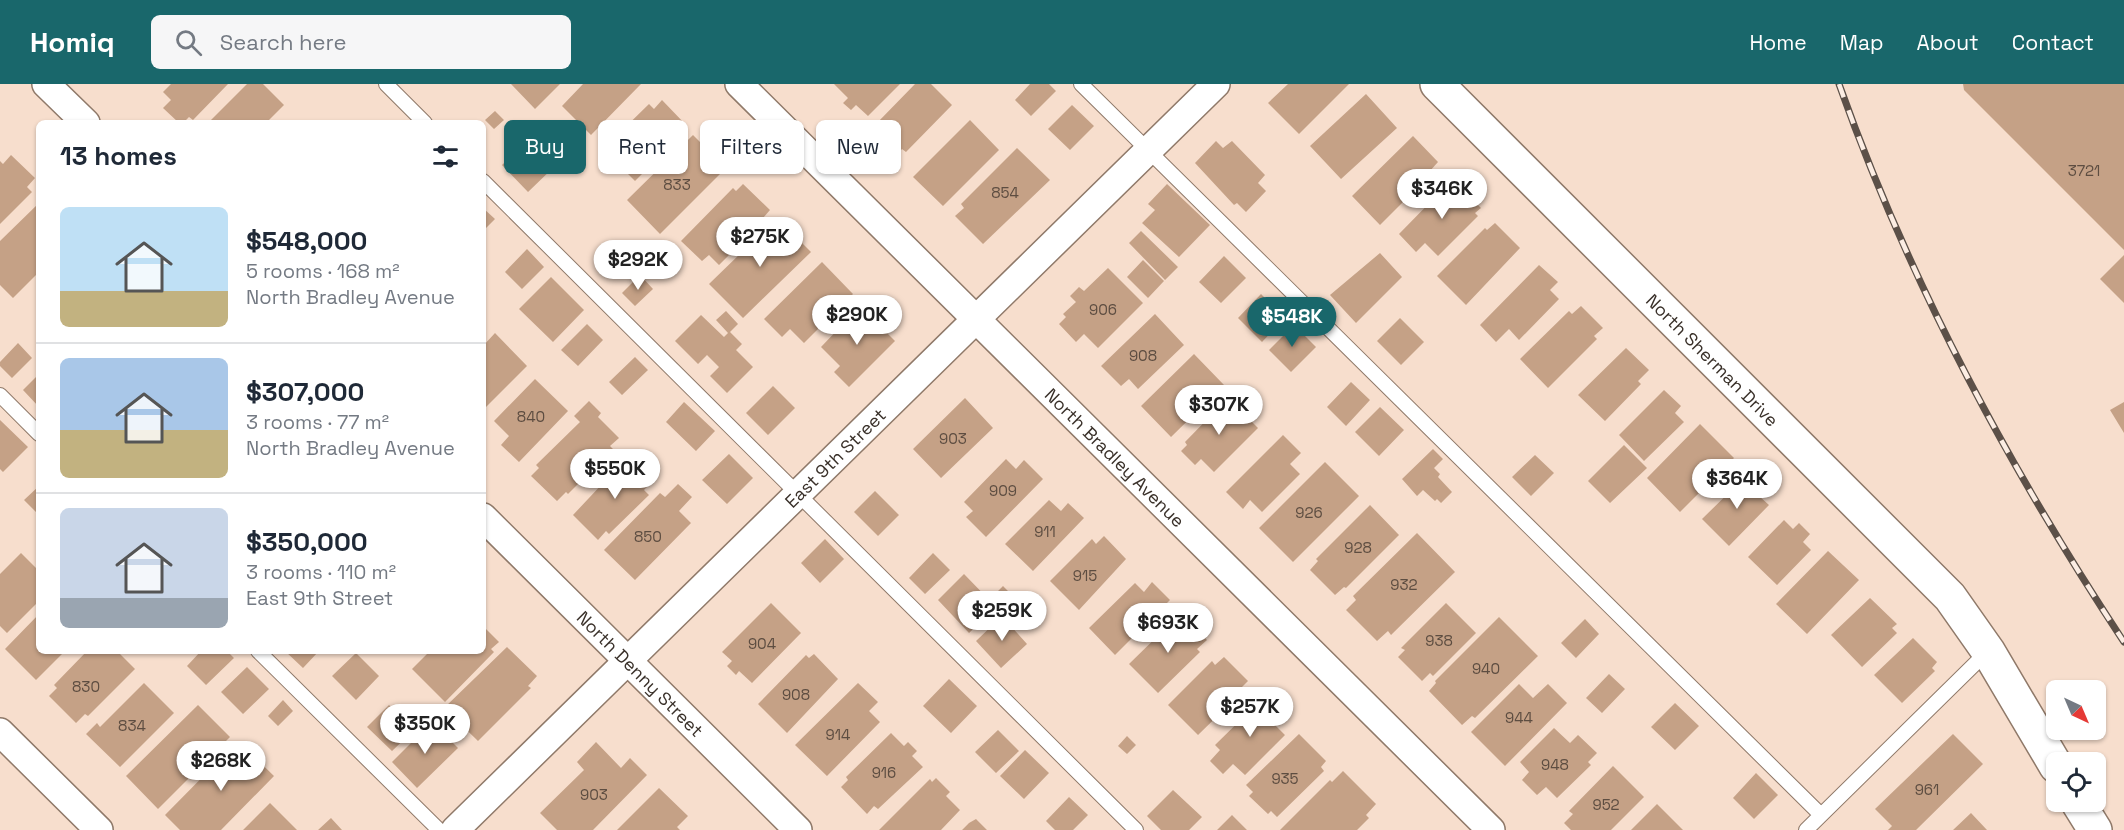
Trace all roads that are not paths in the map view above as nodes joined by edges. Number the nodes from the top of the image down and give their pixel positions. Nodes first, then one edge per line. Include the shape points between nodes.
1 (46, 84) edge
2 (386, 84) edge
3 (738, 84) edge
4 (1081, 84) edge
5 (1216, 84) edge
6 (1437, 84) edge
7 (83, 120) edge
8 (422, 120) edge
9 (1149, 151) junction
10 (486, 184) edge
11 (977, 320) junction
12 (0, 395) edge
13 (36, 431) edge
14 (798, 494) junction
15 (486, 520) edge
16 (1988, 651) junction
17 (261, 654) edge
18 (628, 660) junction
19 (0, 732) edge
20 (2048, 752) edge
21 (2084, 812) edge
22 (1821, 815) junction
23 (99, 830) edge
24 (439, 830) edge
25 (455, 830) edge
26 (798, 830) edge
27 (1136, 830) edge
28 (1491, 830) edge
29 (1806, 830) edge
30 (2095, 830) edge

1 - 7 street
2 - 8 lane
3 - 11 street, North Bradley Avenue
4 - 9 lane
5 - 9 street, East 9th Street
6 - 16 main road, North Sherman Drive via 1950,597
9 - 11 street, East 9th Street
9 - 22 lane
10 - 14 lane
11 - 14 street, East 9th Street
11 - 28 street, North Bradley Avenue
12 - 13 lane
14 - 18 street, East 9th Street
14 - 27 lane
15 - 18 street, North Denny Street
16 - 20 main road, North Sherman Drive
16 - 22 lane
17 - 24 lane
18 - 25 street, East 9th Street
18 - 26 street, North Denny Street
19 - 23 street
21 - 30 main road
22 - 29 lane

